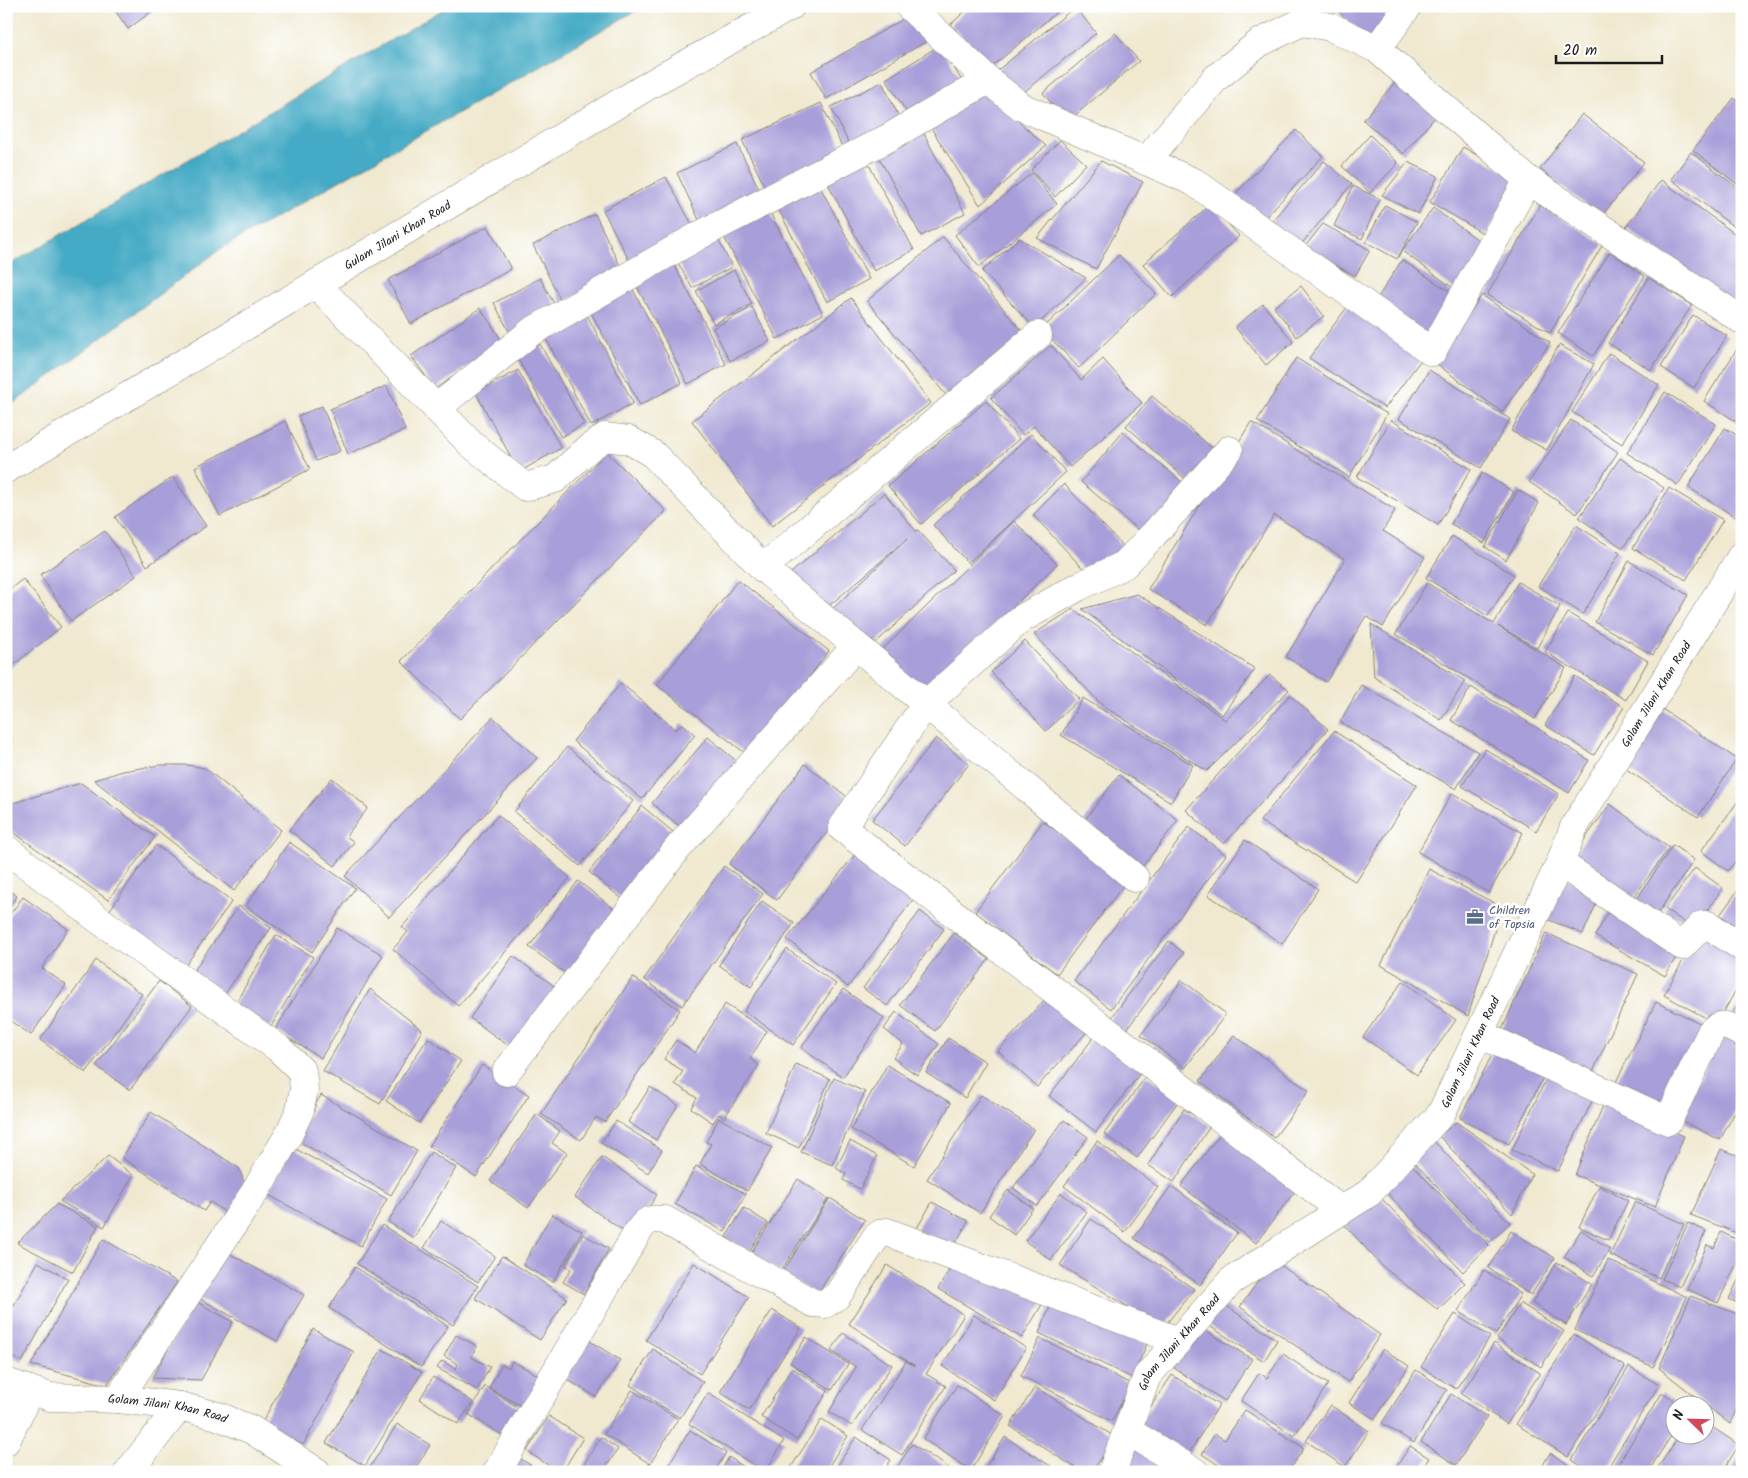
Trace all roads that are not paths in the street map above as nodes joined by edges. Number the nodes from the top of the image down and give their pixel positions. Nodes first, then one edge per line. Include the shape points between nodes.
1 (791, 6) edge
2 (909, 6) edge
3 (1408, 6) edge
4 (1377, 49) junction
5 (988, 80) junction
6 (1146, 161) junction
7 (1528, 180) junction
8 (316, 284) junction
9 (1742, 320) edge
10 (1038, 335) dead end
11 (438, 407) junction
12 (1229, 450) dead end
13 (6, 468) edge
14 (1742, 555) edge
15 (763, 568) junction
16 (856, 646) junction
17 (925, 705) junction
18 (6, 849) edge
19 (1560, 863) junction
20 (1135, 878) dead end
21 (1742, 947) edge
22 (1742, 1033) edge
23 (1480, 1034) junction
24 (506, 1072) dead end
25 (1341, 1210) junction
26 (1177, 1342) junction
27 (18, 1386) edge
28 (118, 1399) junction
29 (180, 1406) junction
30 (1128, 1431) junction
31 (6, 1440) edge
32 (128, 1472) edge
33 (317, 1472) edge
34 (497, 1472) edge
35 (1112, 1472) edge
36 (1195, 1472) edge

1 - 8 street, Gulam Jilani Khan Road via 662,78
2 - 5 street
3 - 4 street
4 - 6 street via 1332,27 1302,22 1259,44 1216,78
4 - 7 street
5 - 6 street via 1022,107
5 - 11 street via 888,138 700,235 531,332
6 - 7 street via 1194,182 1432,352
7 - 9 street
8 - 11 street
8 - 13 street, Gulam Jilani Khan Road
10 - 15 street
11 - 15 street via 471,444 525,487 554,479 605,437 629,440 653,454
12 - 17 street via 1124,565 1021,619
14 - 19 street, Golam Jilani Khan Road via 1574,827
15 - 16 street
16 - 17 street
16 - 24 street via 677,849
17 - 20 street
17 - 25 street via 842,828
18 - 28 street via 278,1048 302,1071 304,1089 300,1110 288,1136
19 - 21 street via 1682,946 1702,925 1708,925
19 - 23 street, Golam Jilani Khan Road
22 - 23 street via 1725,1025 1716,1026 1668,1121
23 - 25 street, Golam Jilani Khan Road via 1440,1114 1369,1193
25 - 26 street, Golam Jilani Khan Road via 1231,1281
26 - 30 street, Golam Jilani Khan Road via 1147,1376
26 - 34 street via 887,1232 876,1237 837,1296 825,1304 813,1303 665,1220 652,1219 636,1233
27 - 28 street, Golam Jilani Khan Road via 50,1397
27 - 31 street
28 - 29 street, Golam Jilani Khan Road
29 - 32 street
29 - 33 street, Golam Jilani Khan Road via 218,1416 252,1430
30 - 35 street, Golam Jilani Khan Road
30 - 36 street

